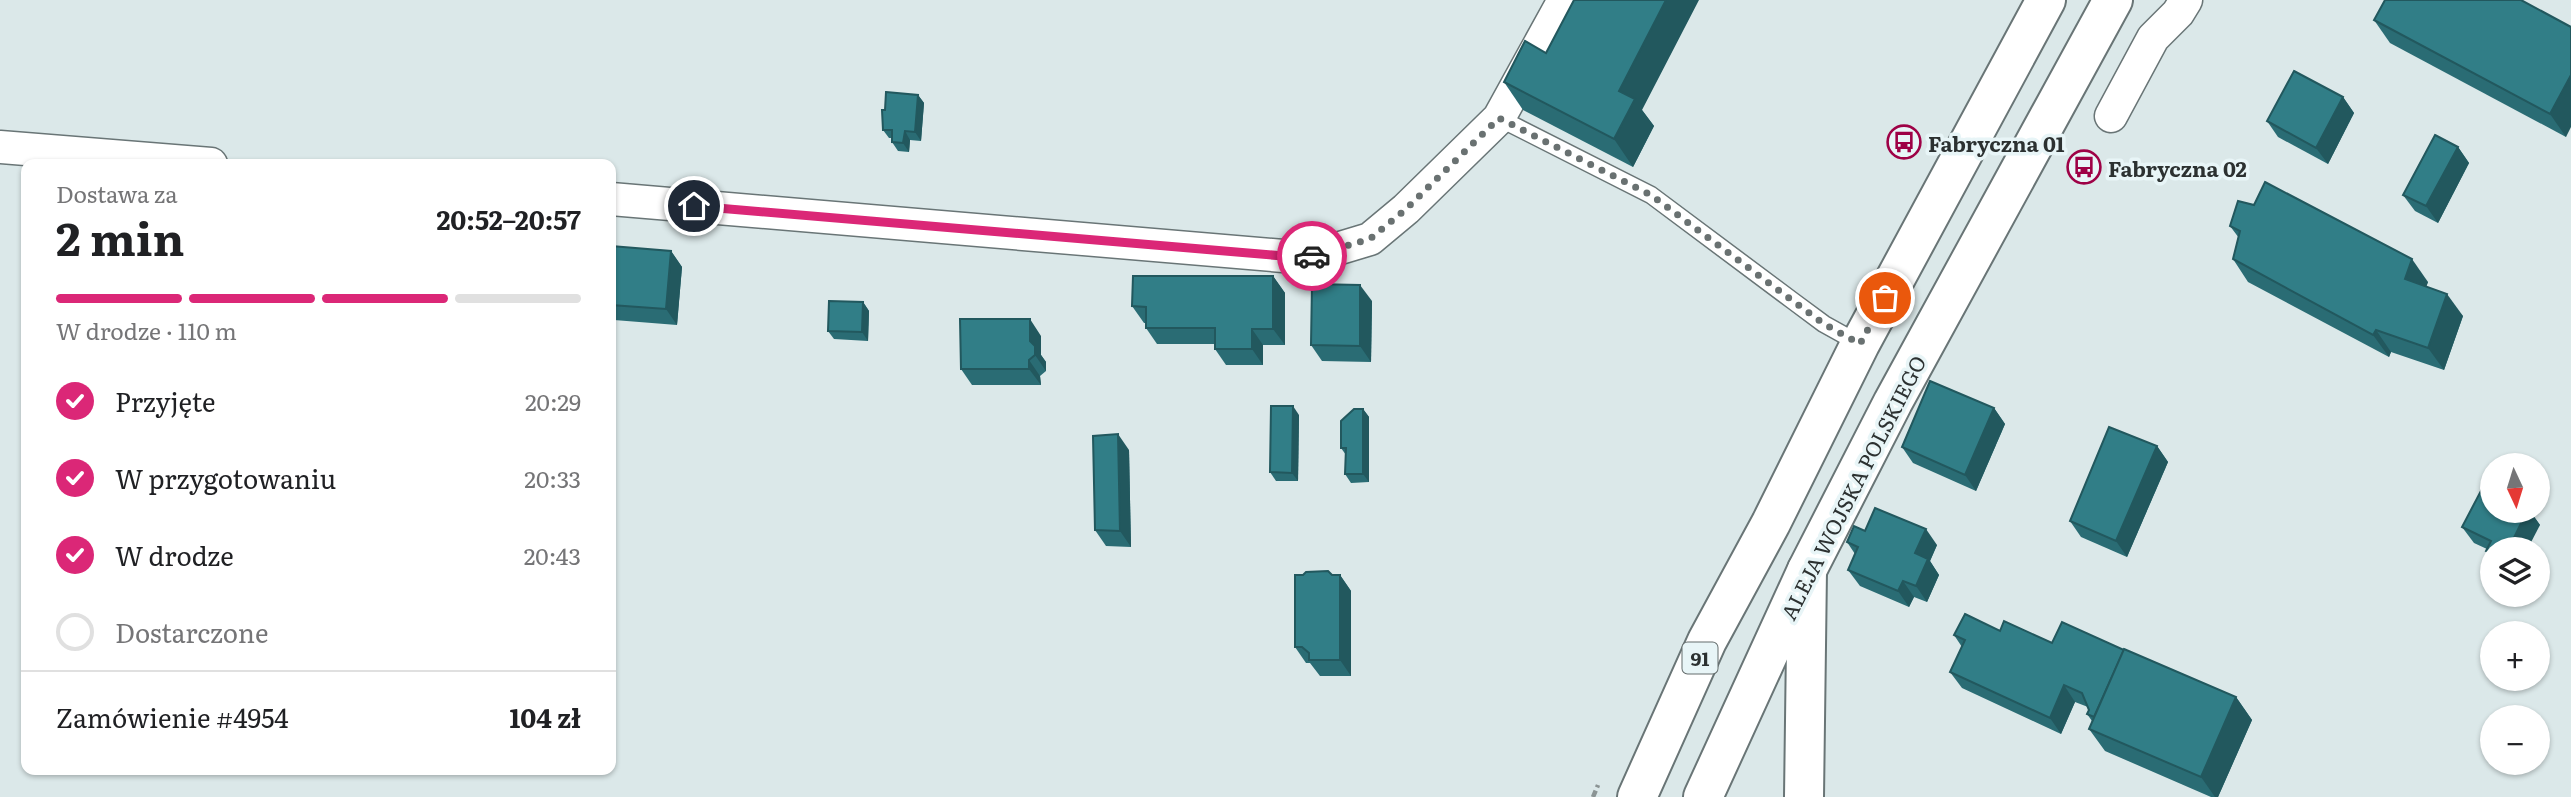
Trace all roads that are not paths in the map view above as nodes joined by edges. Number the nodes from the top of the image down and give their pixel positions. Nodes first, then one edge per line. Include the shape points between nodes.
1 (1564, 0) edge
2 (2046, 0) edge
3 (2113, 0) edge
4 (2186, 0) edge
5 (2111, 116) dead end
6 (1499, 118) junction
7 (0, 146) edge
8 (152, 159) edge
9 (616, 199) edge
10 (1860, 344) junction
11 (1807, 570) junction
12 (1637, 797) edge
13 (1703, 797) edge
14 (1804, 797) edge

1 - 6 street
2 - 10 main road, 91
3 - 11 main road, ALEJA WOJSKA POLSKIEGO via 1893,402
4 - 5 street via 2153,38
6 - 9 street via 1370,239 1307,258
6 - 10 lane via 1651,195 1803,309
7 - 8 street
10 - 12 main road, 91 via 1707,641
11 - 13 main road, ALEJA WOJSKA POLSKIEGO
11 - 14 main road

